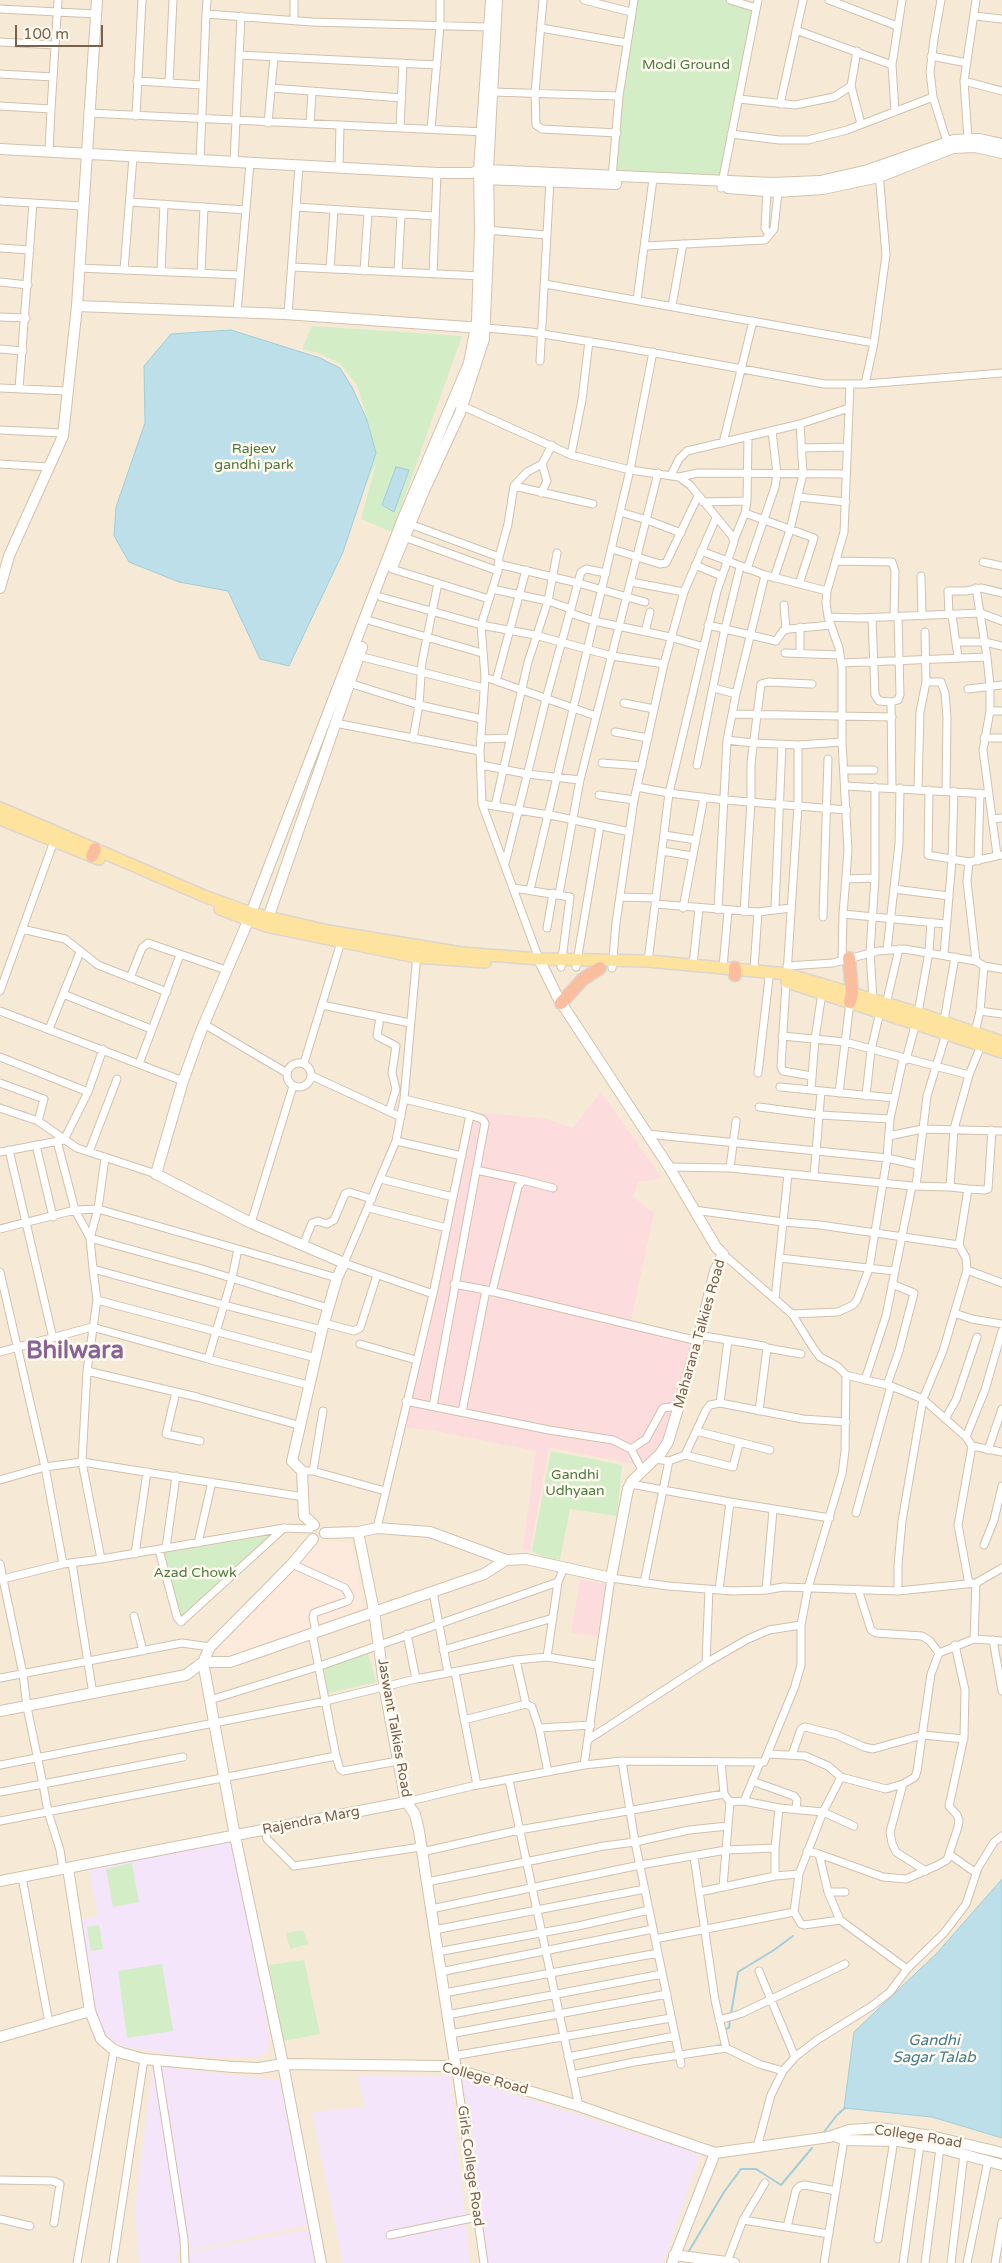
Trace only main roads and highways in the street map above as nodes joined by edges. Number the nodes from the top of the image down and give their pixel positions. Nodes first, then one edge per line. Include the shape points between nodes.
1 (0, 808) edge
2 (0, 819) edge
3 (94, 853) junction
4 (267, 921) junction
5 (417, 952) junction
6 (846, 959) road end
7 (608, 966) junction
8 (731, 970) junction
9 (787, 974) junction
10 (851, 997) junction
11 (561, 1003) road end
12 (883, 1008) junction
13 (917, 1018) junction
14 (980, 1038) junction
15 (1002, 1042) edge
16 (1002, 1052) edge

1 - 3 main road
2 - 3 main road
3 - 4 main road
4 - 5 main road via 328,931
4 - 5 main road via 341,942
5 - 7 main road
6 - 10 highway
7 - 8 main road
7 - 8 main road via 648,960
7 - 11 highway via 584,979
8 - 9 main road via 754,969
8 - 9 main road via 769,978
9 - 10 main road
9 - 10 main road via 822,993
10 - 12 main road
10 - 12 main road via 874,1000
12 - 13 main road
13 - 14 main road via 944,1021
13 - 14 main road via 946,1034
14 - 15 main road
14 - 16 main road

